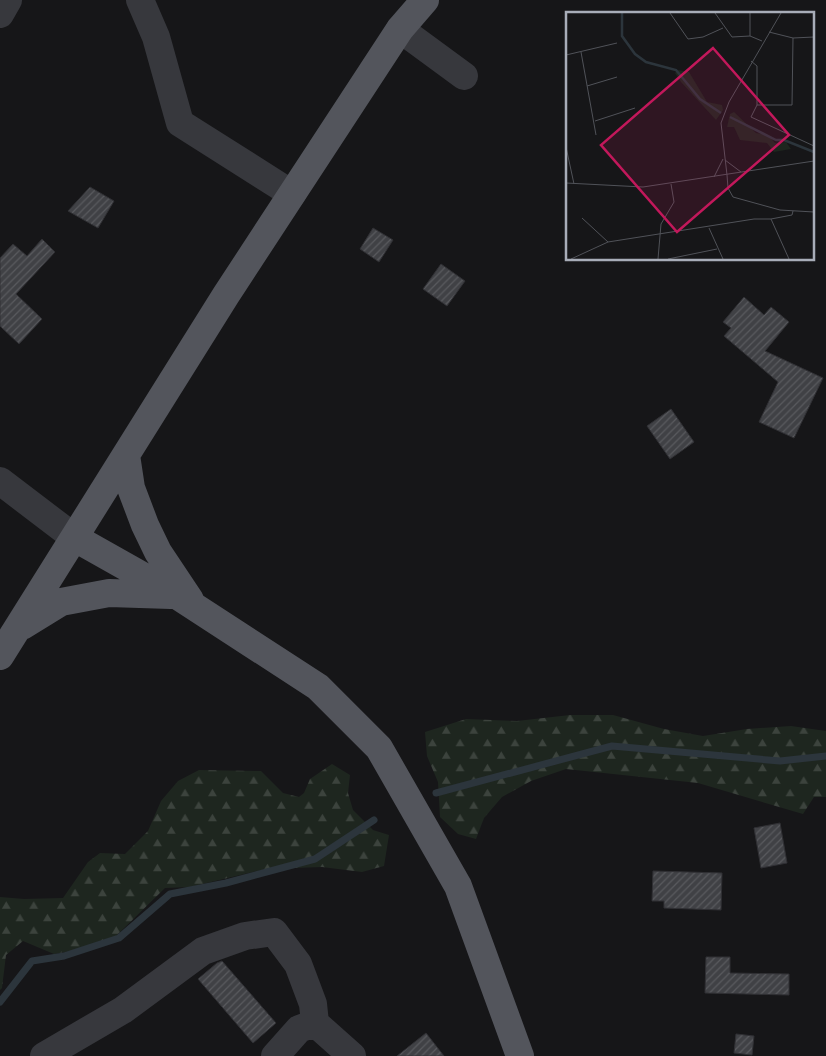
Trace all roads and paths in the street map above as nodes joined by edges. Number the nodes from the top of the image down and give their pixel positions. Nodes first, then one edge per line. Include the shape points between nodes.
1 (8, 0) edge
2 (140, 0) edge
3 (425, 0) edge
4 (0, 14) edge
5 (400, 29) junction
6 (464, 76) dead end
7 (292, 194) junction
8 (126, 455) junction
9 (0, 481) edge
10 (75, 538) junction
11 (186, 601) junction
12 (17, 629) junction
13 (0, 656) edge
14 (315, 1023) junction
15 (44, 1056) edge
16 (275, 1056) edge
17 (352, 1056) edge
18 (520, 1056) edge

1 - 4 street
2 - 7 street via 156,37 180,123
3 - 5 main road
5 - 6 street
5 - 7 main road
7 - 8 main road
8 - 10 main road
8 - 11 main road via 131,488 145,525
9 - 10 street
10 - 11 main road
10 - 12 main road
11 - 12 main road via 109,593 61,602
11 - 18 main road via 318,687 379,748 458,886
12 - 13 main road
14 - 15 street via 313,1004 298,964 274,932 245,936 203,951 123,1010
14 - 16 street via 299,1029
14 - 17 street

